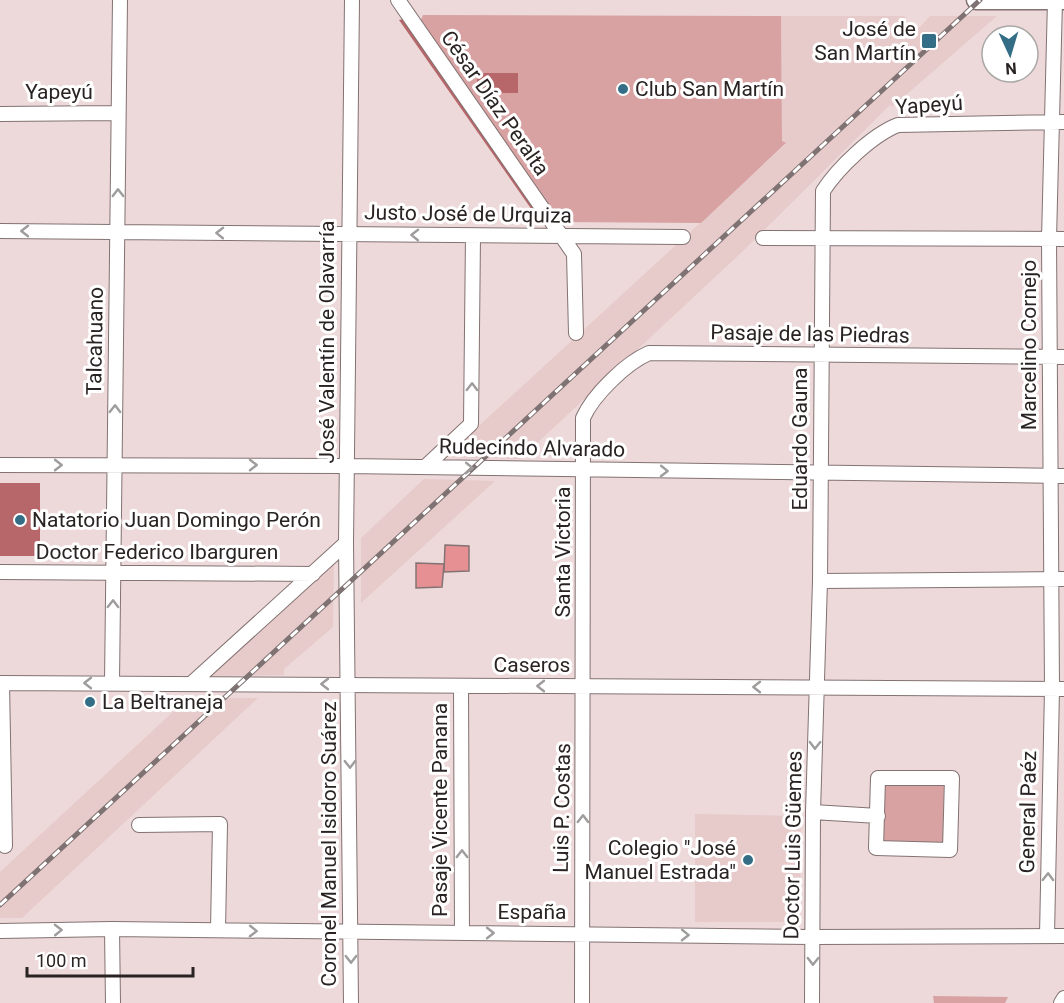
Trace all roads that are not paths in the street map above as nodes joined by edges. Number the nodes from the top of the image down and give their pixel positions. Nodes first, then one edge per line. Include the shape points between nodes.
1 (120, 0) edge
2 (352, 0) edge
3 (398, 0) edge
4 (976, 0) edge
5 (1039, 0) edge
6 (1055, 0) edge
7 (1064, 0) edge
8 (118, 113) junction
9 (0, 114) edge
10 (1058, 121) edge
11 (823, 191) joint
12 (0, 231) edge
13 (118, 232) junction
14 (348, 234) junction
15 (474, 236) junction
16 (562, 237) junction
17 (683, 237) dead end
18 (763, 238) dead end
19 (821, 238) junction
20 (1049, 239) junction
21 (1064, 239) edge
22 (576, 333) dead end
23 (821, 356) junction
24 (1057, 357) edge
25 (583, 418) joint
26 (0, 465) edge
27 (114, 465) junction
28 (347, 466) junction
29 (425, 467) junction
30 (583, 470) junction
31 (821, 474) junction
32 (1058, 476) edge
33 (346, 543) junction
34 (0, 572) edge
35 (113, 572) junction
36 (313, 574) junction
37 (1058, 579) edge
38 (820, 581) junction
39 (1, 683) edge
40 (112, 683) junction
41 (192, 684) junction
42 (349, 684) junction
43 (461, 686) junction
44 (584, 686) junction
45 (816, 687) junction
46 (1058, 689) edge
47 (813, 812) junction
48 (878, 816) junction
49 (138, 825) dead end
50 (5, 846) dead end
51 (112, 929) junction
52 (218, 930) junction
53 (0, 931) edge
54 (352, 932) junction
55 (462, 933) junction
56 (581, 934) junction
57 (1047, 936) junction
58 (1064, 936) edge
59 (813, 938) junction
60 (1064, 998) edge
61 (113, 1003) edge
62 (351, 1003) edge
63 (582, 1003) edge
64 (812, 1003) edge
65 (1061, 1003) edge

1 - 8 street, Talcahuano
2 - 14 street, José Valentín de Olavarría
3 - 16 street, César Díaz Peralta
4 - 5 main road
5 - 6 main road
6 - 7 main road
6 - 10 street, Marcelino Cornejo
8 - 9 street, Yapeyú
13 -> 8 street, Talcahuano
10 - 11 street, Yapeyú via 898,125 885,130 833,176
10 - 20 street, Marcelino Cornejo
11 - 19 street, Eduardo Gauna
13 -> 12 street, Justo José de Urquiza
14 -> 13 street, Justo José de Urquiza
27 -> 13 street, Talcahuano
15 -> 14 street, Justo José de Urquiza
14 - 28 street, José Valentín de Olavarría
15 - 16 street, Justo José de Urquiza
29 -> 15 street via 471,424
16 - 17 street, Justo José de Urquiza
16 - 22 street, César Díaz Peralta via 574,254
18 - 19 street
19 - 20 street
19 - 23 street, Eduardo Gauna
20 - 21 street
20 - 24 street, Marcelino Cornejo
23 - 24 street, Pasaje de las Piedras
23 - 25 street, Pasaje de las Piedras via 649,353 638,358 590,402
23 - 31 street, Eduardo Gauna
24 - 32 street, Marcelino Cornejo
25 - 30 street, Santa Victoria
26 -> 27 street, Rudecindo Alvarado
27 -> 28 street, Rudecindo Alvarado
27 - 35 street, Talcahuano
28 - 29 street, Rudecindo Alvarado
28 - 33 street, José Valentín de Olavarría
29 -> 30 street, Rudecindo Alvarado
30 -> 31 street, Rudecindo Alvarado
30 - 44 street, Santa Victoria
31 - 32 street, Rudecindo Alvarado
31 - 38 street, Eduardo Gauna
32 - 37 street, Marcelino Cornejo
33 - 36 street
33 - 42 street, José Valentín de Olavarría
34 - 35 street, Doctor Federico Ibarguren
35 - 36 street, Doctor Federico Ibarguren
40 -> 35 street, Talcahuano
36 - 41 street
37 - 38 street
37 - 46 street, Marcelino Cornejo
38 - 45 street, Eduardo Gauna
40 -> 39 street, Caseros
39 - 50 street
40 - 41 street, Caseros
42 -> 41 street, Caseros
42 - 43 street, Caseros
42 -> 54 street, Coronel Manuel Isidoro Suárez
44 -> 43 street, Caseros
55 -> 43 street, Pasaje Vicente Panana
45 -> 44 street, Caseros
56 -> 44 street, Luis P. Costas
45 - 46 street, Caseros
45 -> 47 street, Doctor Luis Güemes
57 -> 46 street, General Paéz
47 - 48 street
47 - 59 street, Doctor Luis Güemes
48 - 48 street via 878,778 952,778 950,850 876,848
49 - 52 street via 220,824
51 - 52 street, España
53 -> 51 street, España
51 - 61 street
52 -> 54 street, España
54 - 55 street, España
54 -> 62 street, Coronel Manuel Isidoro Suárez
55 -> 56 street, España
56 -> 59 street, España
56 - 63 street, Luis P. Costas
57 - 58 street, España
57 - 59 street, España
59 -> 64 street, Doctor Luis Güemes
60 - 65 street

